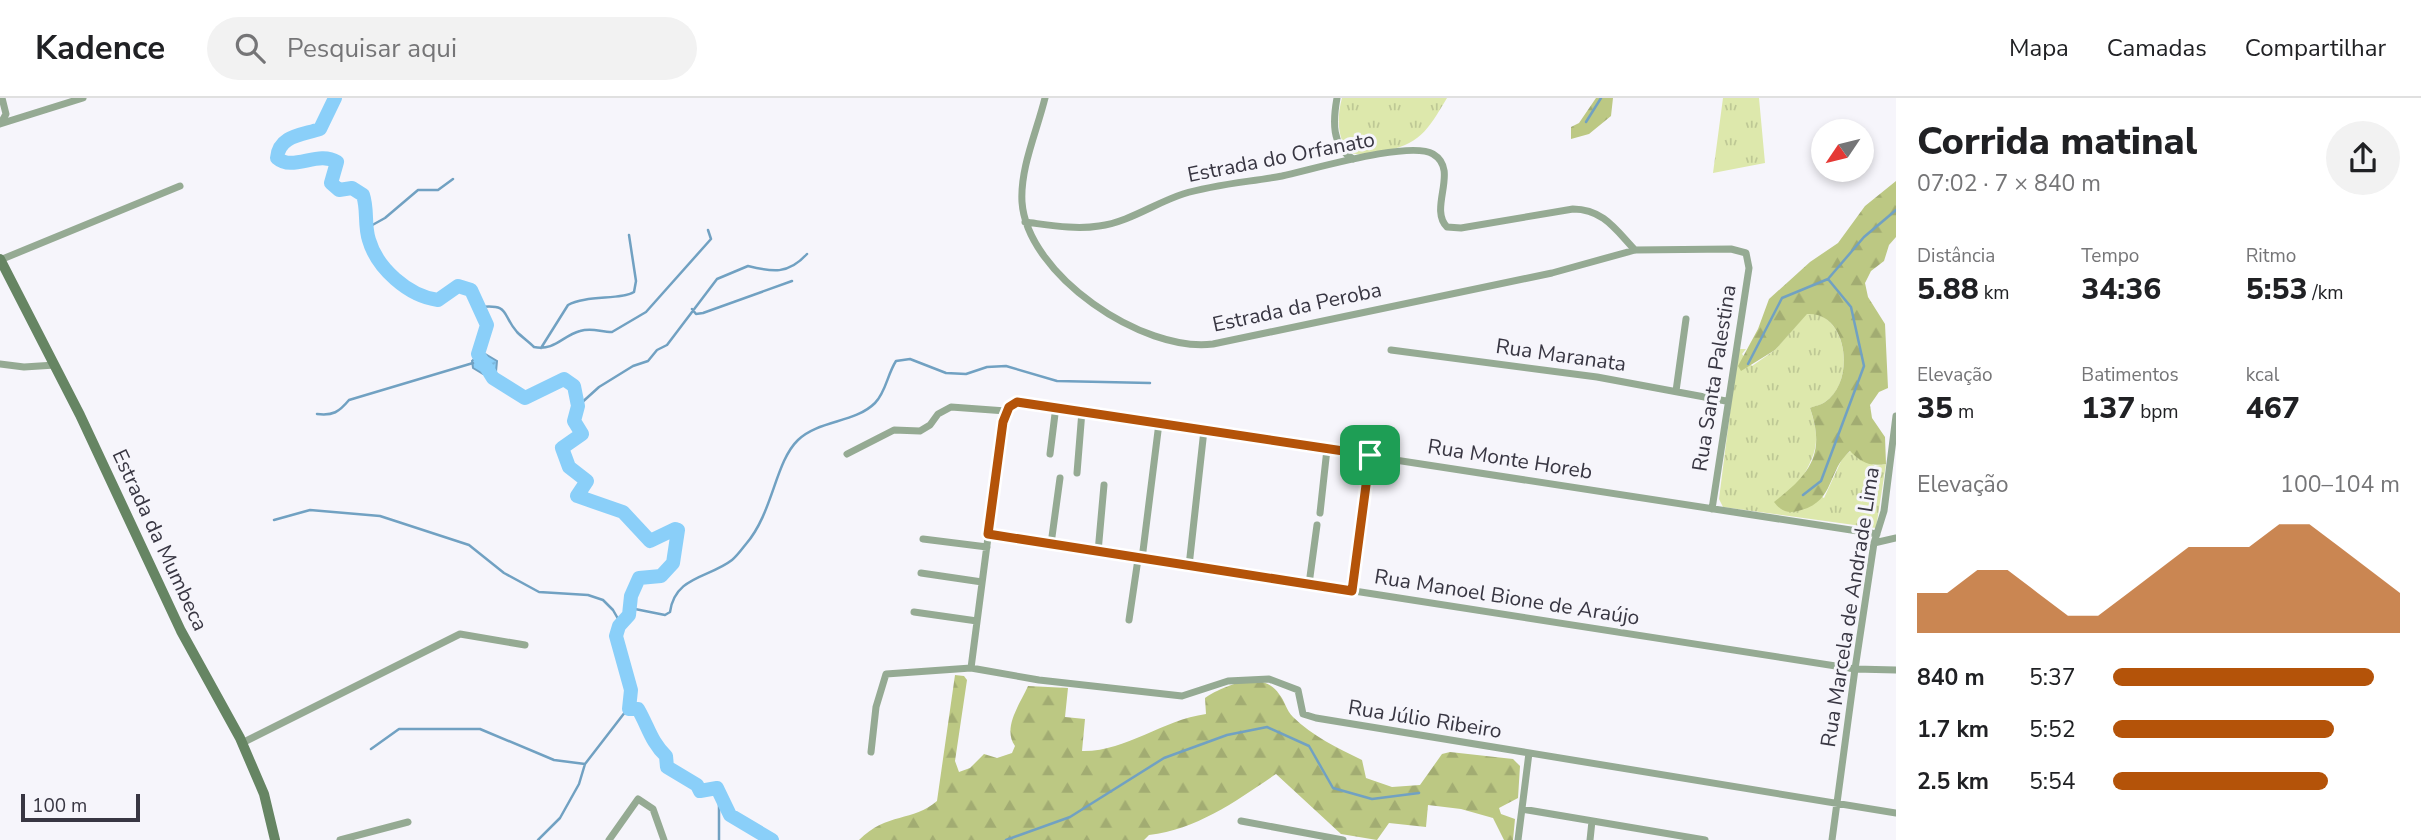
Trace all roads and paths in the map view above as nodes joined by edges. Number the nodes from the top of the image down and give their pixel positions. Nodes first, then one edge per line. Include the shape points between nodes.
1 (2, 98) edge
2 (83, 98) edge
3 (1045, 98) edge
4 (1337, 98) edge
5 (1, 124) edge
6 (1354, 159) junction
7 (180, 186) dead end
8 (1025, 222) junction
9 (1635, 250) junction
10 (1746, 253) joint
11 (0, 260) edge
12 (1686, 319) dead end
13 (1391, 350) dead end
14 (0, 364) edge
15 (55, 365) junction
16 (1676, 391) junction
17 (1726, 401) junction
18 (1056, 406) junction
19 (1006, 411) junction
20 (1082, 411) junction
21 (1896, 416) edge
22 (1160, 423) junction
23 (1204, 430) junction
24 (1327, 449) junction
25 (847, 454) dead end
26 (1050, 454) dead end
27 (1370, 455) junction
28 (1077, 473) dead end
29 (1060, 478) dead end
30 (1104, 485) dead end
31 (1712, 509) junction
32 (1320, 513) dead end
33 (1317, 525) dead end
34 (988, 534) junction
35 (1877, 534) junction
36 (1896, 538) edge
37 (923, 539) dead end
38 (1874, 543) junction
39 (1051, 544) junction
40 (987, 547) junction
41 (1098, 552) junction
42 (1140, 559) junction
43 (1189, 566) junction
44 (921, 573) dead end
45 (982, 582) junction
46 (1310, 583) junction
47 (1352, 591) junction
48 (914, 612) dead end
49 (1129, 620) dead end
50 (977, 621) junction
51 (525, 645) dead end
52 (971, 668) junction
53 (1855, 669) junction
54 (1896, 670) edge
55 (242, 743) junction
56 (871, 752) dead end
57 (1529, 753) junction
58 (1838, 804) junction
59 (1522, 809) junction
60 (1896, 813) edge
61 (1241, 821) dead end
62 (1592, 821) junction
63 (408, 822) dead end
64 (275, 840) edge
65 (340, 840) edge
66 (609, 840) edge
67 (664, 840) edge
68 (1343, 840) edge
69 (1518, 840) edge
70 (1590, 840) edge
71 (1705, 840) edge
72 (1832, 840) edge

1 - 5 street via 6,114
2 - 5 street
3 - 8 street, Estrada da Peroba via 1023,184
4 - 6 street via 1337,140
6 - 8 street, Estrada do Orfanato via 1199,190 1102,226
6 - 9 street, Estrada do Orfanato via 1408,151 1431,153 1443,168 1440,215 1447,227 1591,209
7 - 11 street
8 - 9 street, Estrada da Peroba via 1050,265 1092,304 1142,330 1195,345 1552,273
9 - 10 street, Estrada da Peroba via 1731,249
10 - 17 street, Rua Santa Palestina via 1749,268
11 - 15 main road, Estrada da Mumbeca
12 - 16 street
13 - 16 street, Rua Maranata
14 - 15 street
15 - 55 main road, Estrada da Mumbeca via 165,600
16 - 17 street, Rua Maranata
17 - 31 street, Rua Santa Palestina
18 - 19 street, Rua Monte Horeb via 1022,401 1012,403
18 - 20 street, Rua Monte Horeb
18 - 26 street
19 - 25 street via 951,407 920,431 894,430
19 - 34 street
20 - 22 street, Rua Monte Horeb
20 - 28 street
21 - 35 street, Rua Marcela de Andrade Lima
22 - 23 street, Rua Monte Horeb
22 - 42 street
23 - 24 street, Rua Monte Horeb
23 - 43 street
24 - 27 street, Rua Monte Horeb
24 - 32 street
27 - 31 street, Rua Monte Horeb
27 - 47 street
29 - 39 street
30 - 41 street
31 - 35 street, Rua Monte Horeb
33 - 46 street
34 - 39 street, Rua Manoel Bione de Araújo
34 - 40 street
35 - 38 street, Rua Marcela de Andrade Lima
36 - 38 street
37 - 40 street
38 - 53 street, Rua Marcela de Andrade Lima
39 - 41 street, Rua Manoel Bione de Araújo
40 - 45 street
41 - 42 street, Rua Manoel Bione de Araújo
42 - 43 street, Rua Manoel Bione de Araújo
42 - 49 street
43 - 46 street, Rua Manoel Bione de Araújo
44 - 45 street
45 - 50 street
46 - 47 street, Rua Manoel Bione de Araújo
47 - 53 street, Rua Manoel Bione de Araújo
48 - 50 street
50 - 52 street
51 - 55 street via 460,634
52 - 56 street via 886,674 876,707
52 - 57 street, Rua Júlio Ribeiro via 1182,696 1228,681 1280,681 1298,690 1301,710 1307,716
53 - 54 street, Rua Manoel Bione de Araújo
53 - 58 street, Rua Marcela de Andrade Lima
55 - 64 main road, Estrada da Mumbeca via 264,794
57 - 58 street, Rua Júlio Ribeiro
57 - 59 street
58 - 60 street, Rua Júlio Ribeiro
58 - 72 street, Rua Marcela de Andrade Lima
59 - 62 street
59 - 69 street
61 - 68 street
62 - 70 street
62 - 71 street
63 - 65 street
66 - 67 street via 638,799 653,809

